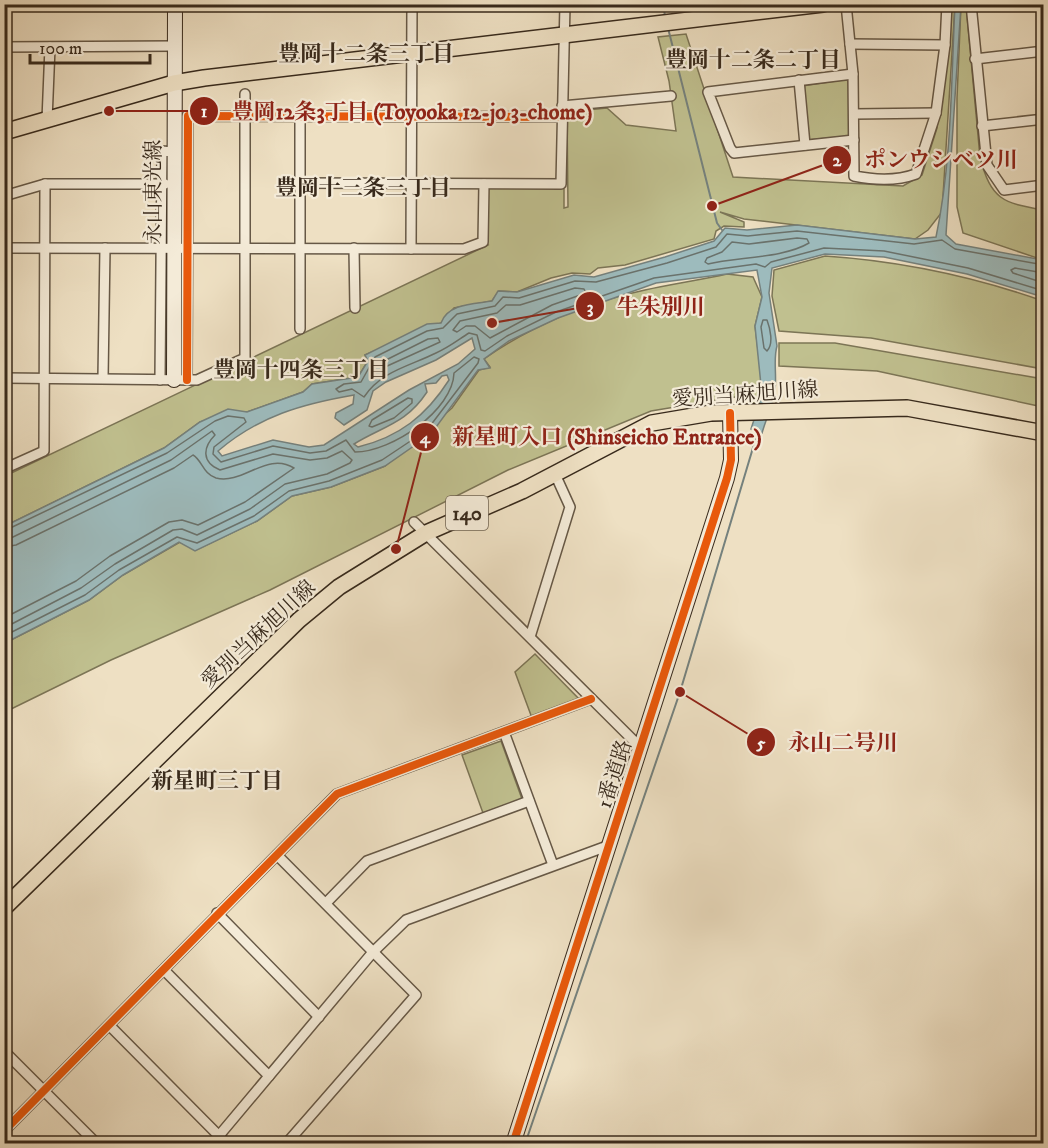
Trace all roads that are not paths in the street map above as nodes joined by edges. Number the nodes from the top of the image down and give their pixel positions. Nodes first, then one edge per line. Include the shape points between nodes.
1 (175, 4) edge
2 (412, 4) edge
3 (565, 4) edge
4 (823, 4) edge
5 (846, 4) edge
6 (947, 4) edge
7 (971, 4) edge
8 (735, 10) edge
9 (565, 35) junction
10 (850, 44) junction
11 (945, 45) junction
12 (174, 46) junction
13 (4, 47) edge
14 (50, 47) junction
15 (1044, 51) edge
16 (412, 53) junction
17 (975, 59) junction
18 (853, 74) junction
19 (799, 80) junction
20 (174, 83) junction
21 (245, 94) dead end
22 (671, 96) dead end
23 (562, 106) junction
24 (936, 113) junction
25 (854, 114) junction
26 (246, 117) junction
27 (300, 117) junction
28 (412, 117) junction
29 (561, 117) junction
30 (1044, 119) edge
31 (47, 120) junction
32 (982, 126) junction
33 (4, 132) edge
34 (854, 140) junction
35 (805, 145) junction
36 (300, 183) junction
37 (411, 183) junction
38 (45, 184) junction
39 (175, 184) junction
40 (484, 184) junction
41 (1044, 185) edge
42 (4, 196) edge
43 (4, 248) edge
44 (46, 248) junction
45 (105, 248) junction
46 (174, 248) junction
47 (245, 248) junction
48 (300, 248) junction
49 (354, 248) junction
50 (411, 249) junction
51 (355, 308) dead end
52 (300, 329) dead end
53 (4, 378) edge
54 (45, 378) junction
55 (103, 378) junction
56 (174, 380) junction
57 (730, 413) junction
58 (1044, 434) edge
59 (4, 469) edge
60 (555, 474) junction
61 (414, 522) dead end
62 (426, 533) junction
63 (530, 637) junction
64 (591, 699) junction
65 (504, 732) junction
66 (641, 748) junction
67 (529, 801) junction
68 (610, 845) junction
69 (277, 855) junction
70 (553, 865) junction
71 (6, 902) edge
72 (326, 903) junction
73 (217, 913) junction
74 (373, 952) junction
75 (164, 970) junction
76 (319, 1017) junction
77 (110, 1026) junction
78 (4, 1051) edge
79 (269, 1076) junction
80 (44, 1091) junction
81 (4, 1131) edge
82 (219, 1136) junction
83 (97, 1143) edge
84 (212, 1143) edge
85 (227, 1143) edge
86 (286, 1143) edge
87 (513, 1143) edge

1 - 12 street, 永山東光線
2 - 16 street
3 - 9 street
4 - 8 main road
5 - 10 street
6 - 11 street
7 - 17 street
8 - 9 main road via 676,22
9 - 16 main road
9 - 23 street
10 - 11 street
10 - 18 street
11 - 24 street
12 - 14 street
12 - 20 street, 永山東光線
13 - 14 street
14 - 31 street
15 - 17 street
16 - 20 main road
16 - 28 street
17 - 32 street
18 - 19 street
18 - 25 street
19 - 35 street
19 - 35 street via 708,92 734,153
20 - 31 main road
20 - 39 street, 永山東光線
21 - 26 street
22 - 23 street
23 - 29 street
24 - 25 street
24 - 34 street via 916,174 905,178 854,176
25 - 34 street
26 - 27 street
26 - 39 street via 188,116
26 - 47 street
27 - 28 street
27 - 36 street
28 - 29 street
28 - 37 street
29 - 40 street via 561,184
30 - 32 street
31 - 33 main road
32 - 41 street via 987,165 1004,190
34 - 35 street
36 - 37 street
36 - 48 street
37 - 40 street
37 - 50 street
38 - 39 street
38 - 42 street
38 - 44 street
39 - 46 street, 永山東光線
40 - 50 street via 483,242 464,249
43 - 44 street
44 - 45 street
44 - 54 street
45 - 46 street
45 - 55 street
46 - 47 street
46 - 56 street, 永山東光線
47 - 48 street
47 - 56 street via 245,358 197,380
48 - 49 street
48 - 52 street
49 - 50 street
49 - 51 street
53 - 54 street
54 - 55 street
54 - 59 street via 44,451
55 - 56 street
57 - 58 main road, 愛別当麻旭川線 / 140 via 907,408
57 - 60 main road, 愛別当麻旭川線 / 140 via 652,423
57 - 66 street, 1番道路 via 731,460 727,478
60 - 62 main road, 愛別当麻旭川線 / 140
60 - 63 street via 570,507
61 - 62 street
62 - 63 street
62 - 71 main road, 愛別当麻旭川線 / 140 via 339,588 299,620
63 - 64 street
64 - 65 street
64 - 66 street
65 - 67 street
65 - 69 street via 337,794
66 - 68 street, 1番道路
67 - 70 street
67 - 72 street via 368,861
68 - 70 street
68 - 87 street, 1番道路
69 - 72 street
69 - 73 street
70 - 74 street via 406,920
72 - 74 street
73 - 75 street
73 - 76 street
74 - 76 street
74 - 86 street via 416,995
75 - 77 street
75 - 79 street
76 - 79 street
77 - 80 street
77 - 82 street
78 - 80 street
79 - 82 street
80 - 81 street
80 - 83 street
82 - 84 street
82 - 85 street

